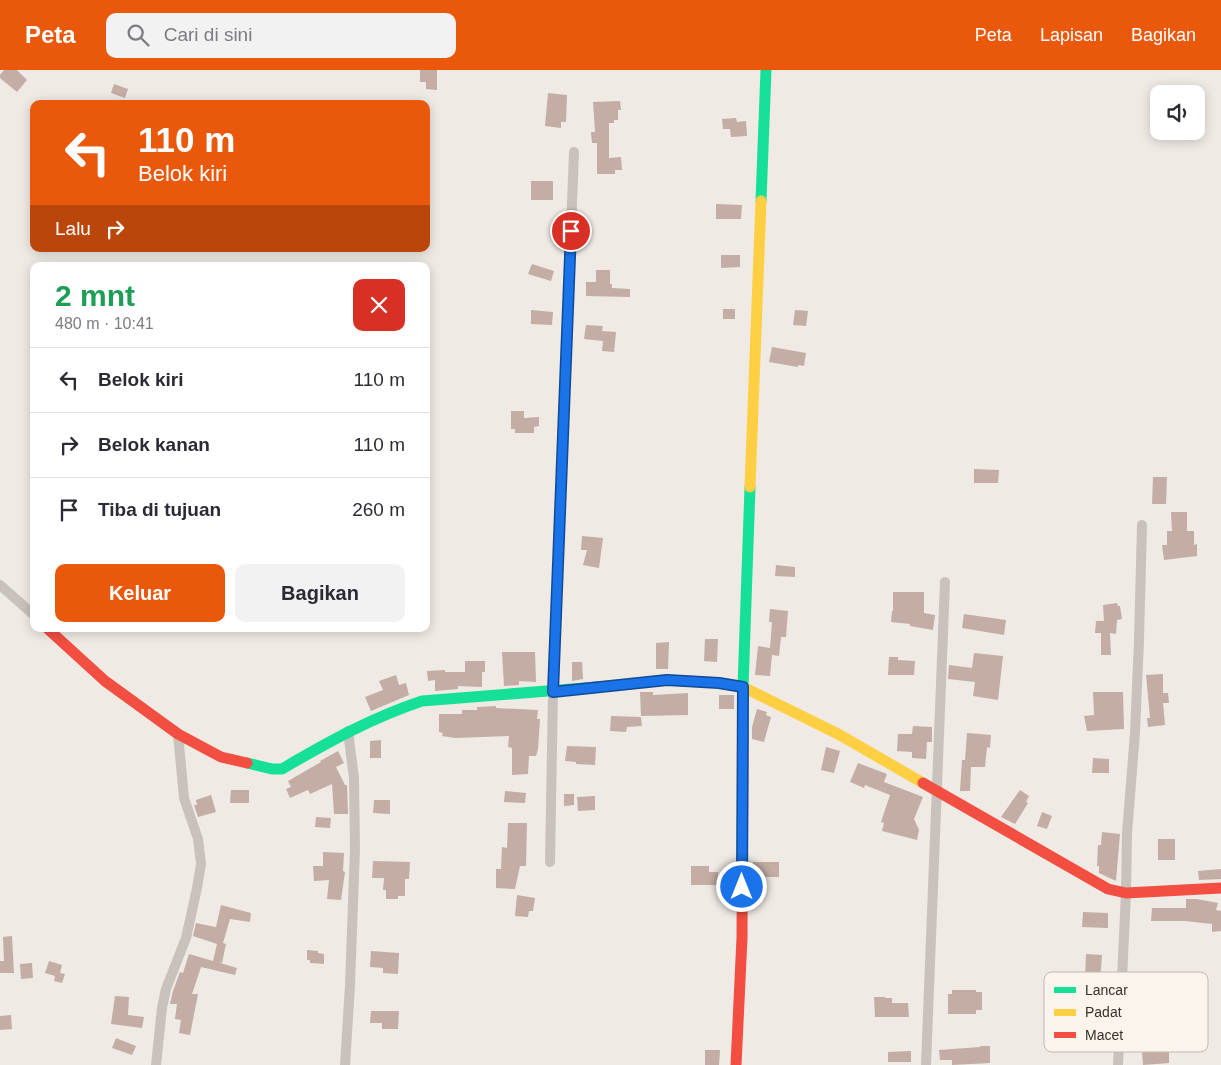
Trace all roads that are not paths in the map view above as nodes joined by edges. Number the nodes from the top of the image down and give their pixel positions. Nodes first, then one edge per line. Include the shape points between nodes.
1 (766, 70) edge
2 (574, 152) dead end
3 (1142, 525) dead end
4 (945, 582) dead end
5 (0, 584) edge
6 (30, 611) edge
7 (51, 632) edge
8 (743, 687) junction
9 (553, 692) junction
10 (348, 731) junction
11 (178, 734) junction
12 (936, 790) junction
13 (550, 862) dead end
14 (1221, 888) edge
15 (1126, 893) junction
16 (1122, 972) edge
17 (1119, 1052) edge
18 (156, 1065) edge
19 (345, 1065) edge
20 (736, 1065) edge
21 (926, 1065) edge
22 (1118, 1065) edge

1 - 8 street
2 - 9 street
3 - 15 street
4 - 12 street
5 - 6 street
7 - 11 street via 105,681
8 - 9 street via 667,680
8 - 12 street via 840,735
8 - 20 street via 742,938
9 - 10 street via 422,701
9 - 13 street
10 - 11 street via 282,769 221,757
10 - 19 street via 354,778 355,848
11 - 18 street via 184,798 198,839 201,864 186,938 166,989
12 - 15 street via 1108,889
12 - 21 street
14 - 15 street
15 - 16 street
17 - 22 street

